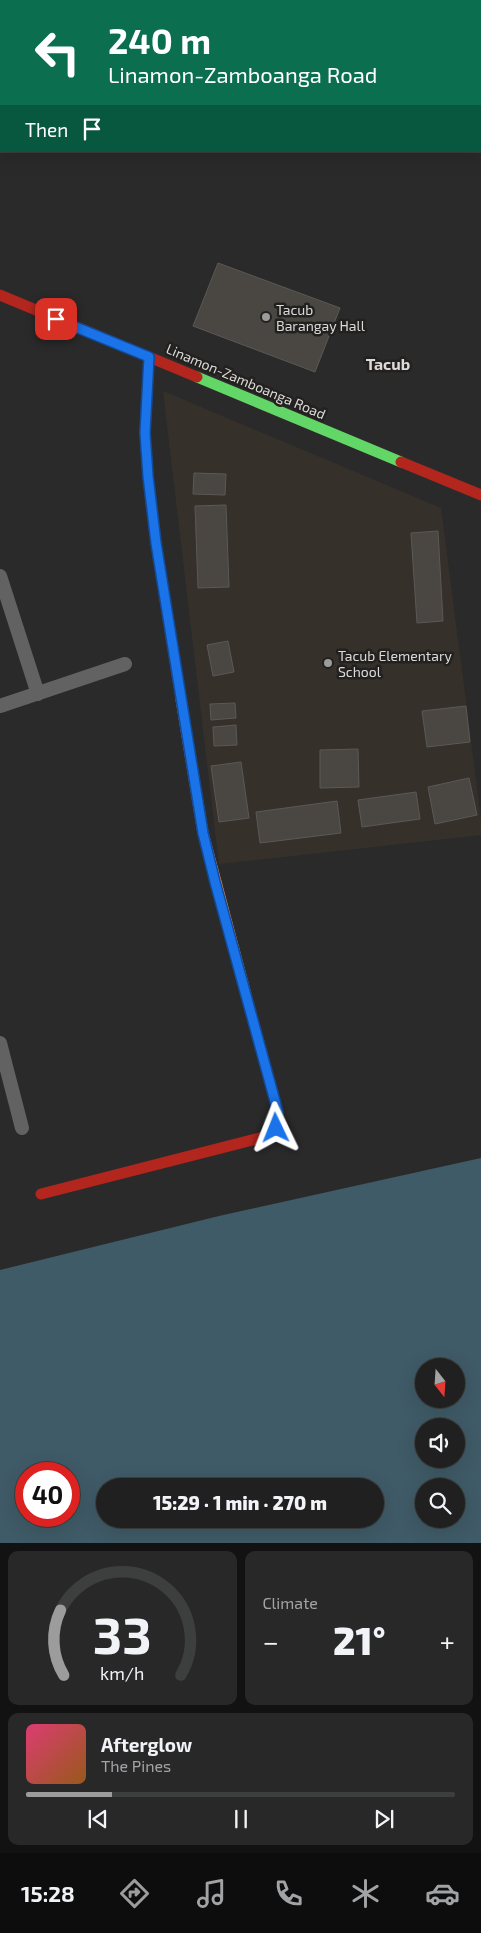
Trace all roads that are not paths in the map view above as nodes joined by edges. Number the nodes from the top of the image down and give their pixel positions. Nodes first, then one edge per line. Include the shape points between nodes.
1 (0, 295) edge
2 (149, 357) junction
3 (481, 495) edge
4 (0, 576) edge
5 (125, 664) dead end
6 (38, 694) junction
7 (0, 706) edge
8 (0, 1043) edge
9 (22, 1128) dead end
10 (41, 1194) dead end

1 - 2 main road, Linamon-Zamboanga Road
2 - 3 main road, Linamon-Zamboanga Road
2 - 10 main road via 145,433 148,476 203,833 278,1120 276,1128 260,1138
4 - 6 lane
5 - 6 lane
6 - 7 lane
8 - 9 lane

